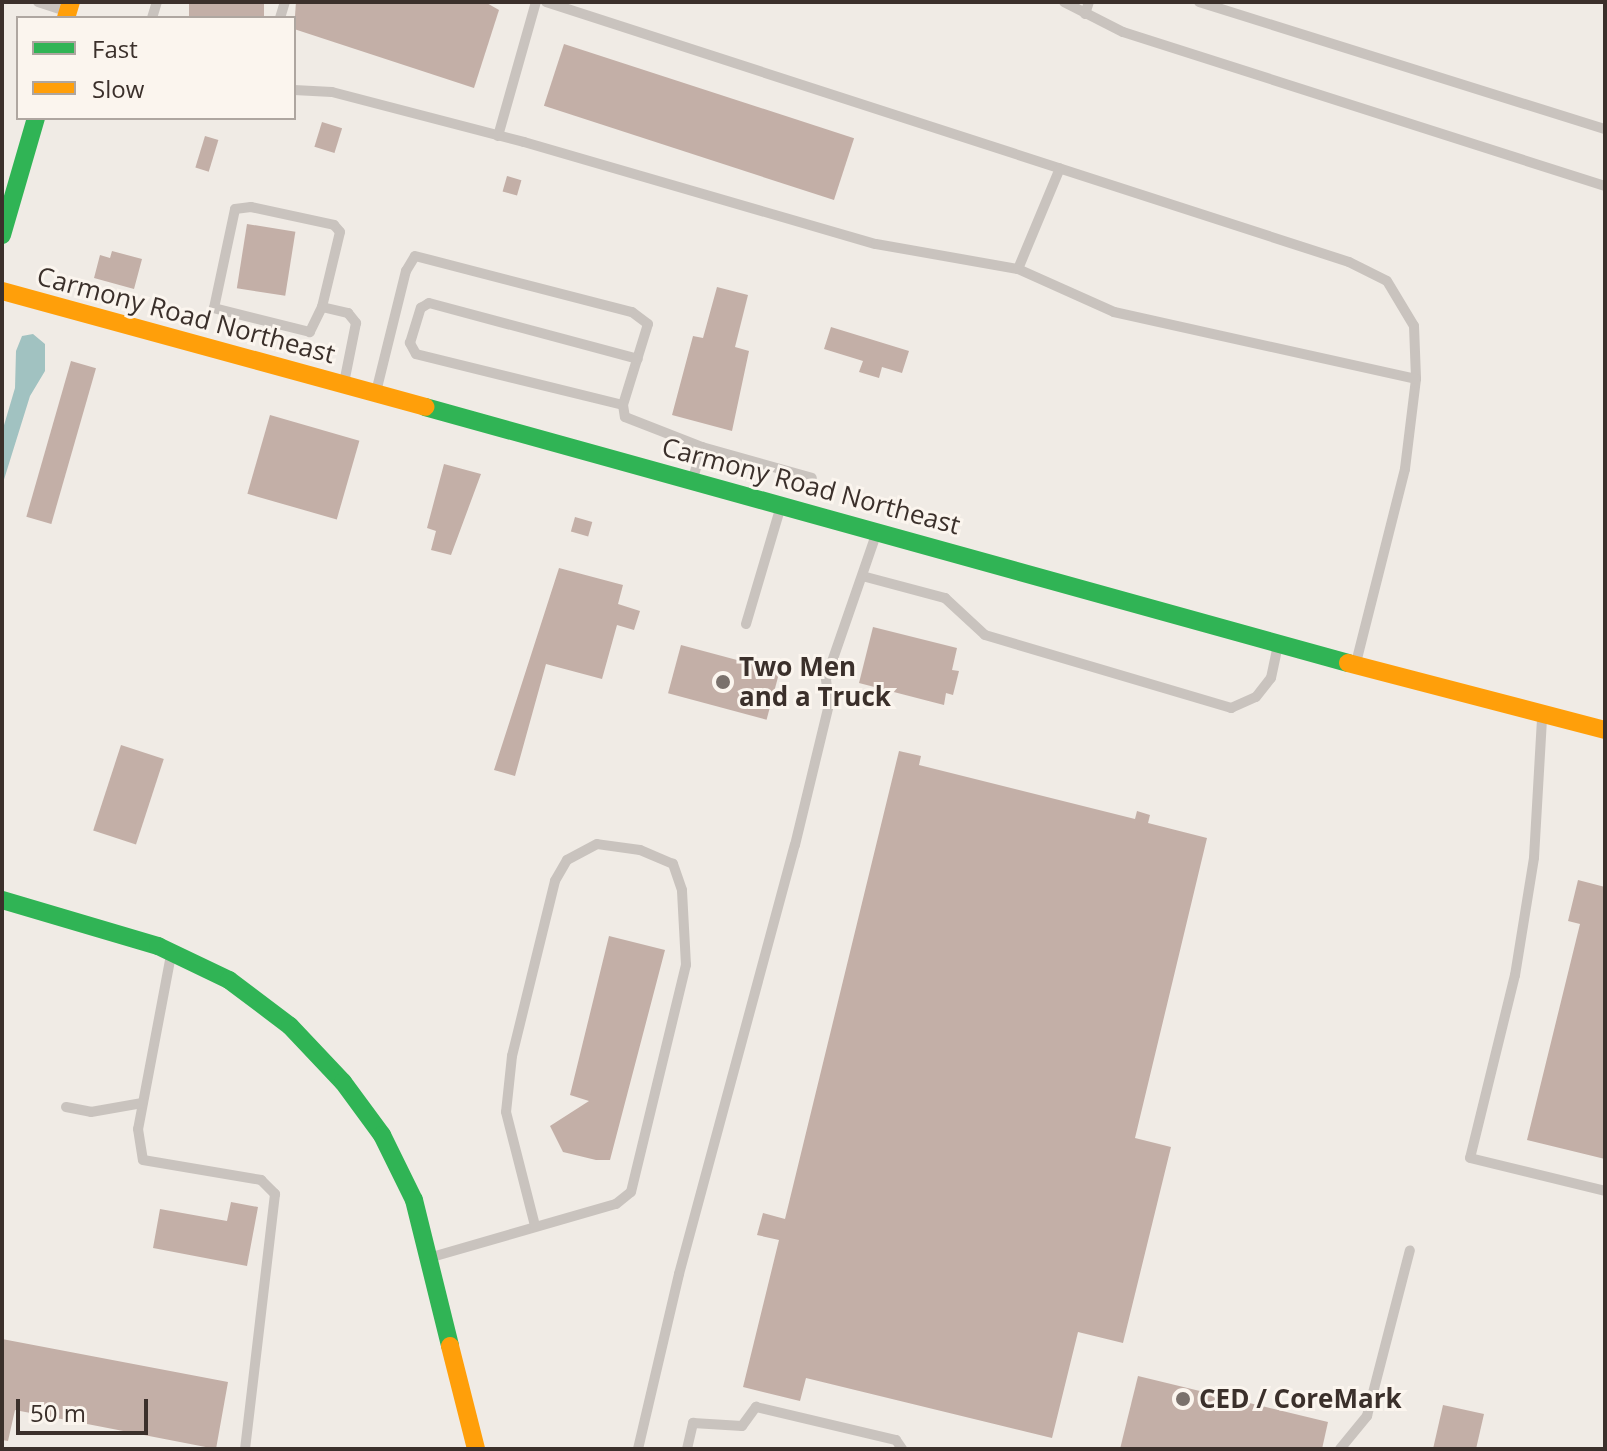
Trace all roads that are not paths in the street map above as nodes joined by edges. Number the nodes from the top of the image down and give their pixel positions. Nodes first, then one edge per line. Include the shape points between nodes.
1 (38, 2) edge
2 (536, 2) edge
3 (546, 2) edge
4 (1064, 2) edge
5 (1089, 2) edge
6 (1199, 2) edge
7 (68, 10) edge
8 (1085, 14) junction
9 (296, 90) edge
10 (35, 120) edge
11 (1605, 129) edge
12 (498, 136) junction
13 (1060, 168) junction
14 (9, 184) edge
15 (1605, 186) edge
16 (2, 235) edge
17 (1018, 269) junction
18 (2, 291) edge
19 (322, 307) junction
20 (638, 359) junction
21 (1416, 379) junction
22 (343, 385) junction
23 (376, 394) junction
24 (623, 405) junction
25 (702, 447) junction
26 (812, 478) dead end
27 (693, 480) junction
28 (781, 504) junction
29 (878, 531) junction
30 (866, 577) junction
31 (746, 624) dead end
32 (1280, 641) junction
33 (1356, 662) junction
34 (1543, 713) junction
35 (1605, 730) edge
36 (2, 900) edge
37 (172, 953) junction
38 (142, 1103) junction
39 (66, 1107) dead end
40 (1605, 1191) edge
41 (535, 1226) junction
42 (1410, 1250) dead end
43 (432, 1257) junction
44 (245, 1449) edge
45 (476, 1449) edge
46 (638, 1449) edge
47 (687, 1449) edge
48 (902, 1449) edge
49 (1340, 1449) edge

1 - 7 lane
2 - 12 lane
3 - 13 lane
4 - 8 lane
5 - 8 lane
6 - 11 lane
8 - 15 lane via 1123,32
9 - 12 lane via 332,92
10 - 14 street
12 - 17 lane via 876,244
13 - 17 lane
13 - 21 lane via 1375,273 1407,308 1418,348
14 - 16 street
17 - 21 lane via 1114,312
18 - 22 street, Carmony Road Northeast
19 - 19 lane via 340,232 334,225 251,207 235,209 214,308 310,332
19 - 22 lane via 348,313 356,323
20 - 23 lane via 648,324 643,316 415,256 406,271
20 - 24 lane
20 - 24 lane via 429,303 421,308 410,343 416,354
21 - 33 lane via 1405,469
22 - 23 street, Carmony Road Northeast
23 - 27 street, Carmony Road Northeast
24 - 25 lane via 625,417
25 - 26 lane
25 - 27 lane
27 - 28 street, Carmony Road Northeast
28 - 29 street, Carmony Road Northeast
28 - 31 lane
29 - 30 lane
29 - 32 street, Carmony Road Northeast
30 - 32 lane via 945,598 985,635 1231,708 1256,697 1271,678
30 - 46 lane via 826,679 829,704 795,845 661,1341
32 - 33 street, Carmony Road Northeast
33 - 34 street, Carmony Road Northeast
34 - 35 street, Carmony Road Northeast
34 - 40 lane via 1534,858 1515,975 1470,1158
36 - 37 street via 92,923
37 - 38 lane
37 - 43 street via 229,980 290,1026 343,1082 382,1135 414,1200
38 - 39 lane via 91,1112
38 - 44 lane via 138,1129 143,1160 261,1180 275,1194
41 - 41 lane via 616,1204 631,1192 686,965 682,890 673,864 640,850 597,844 567,860 555,881 512,1056 506,1112
41 - 43 lane
42 - 49 lane via 1367,1416
43 - 45 street
47 - 48 lane via 693,1423 742,1426 756,1407 896,1440

